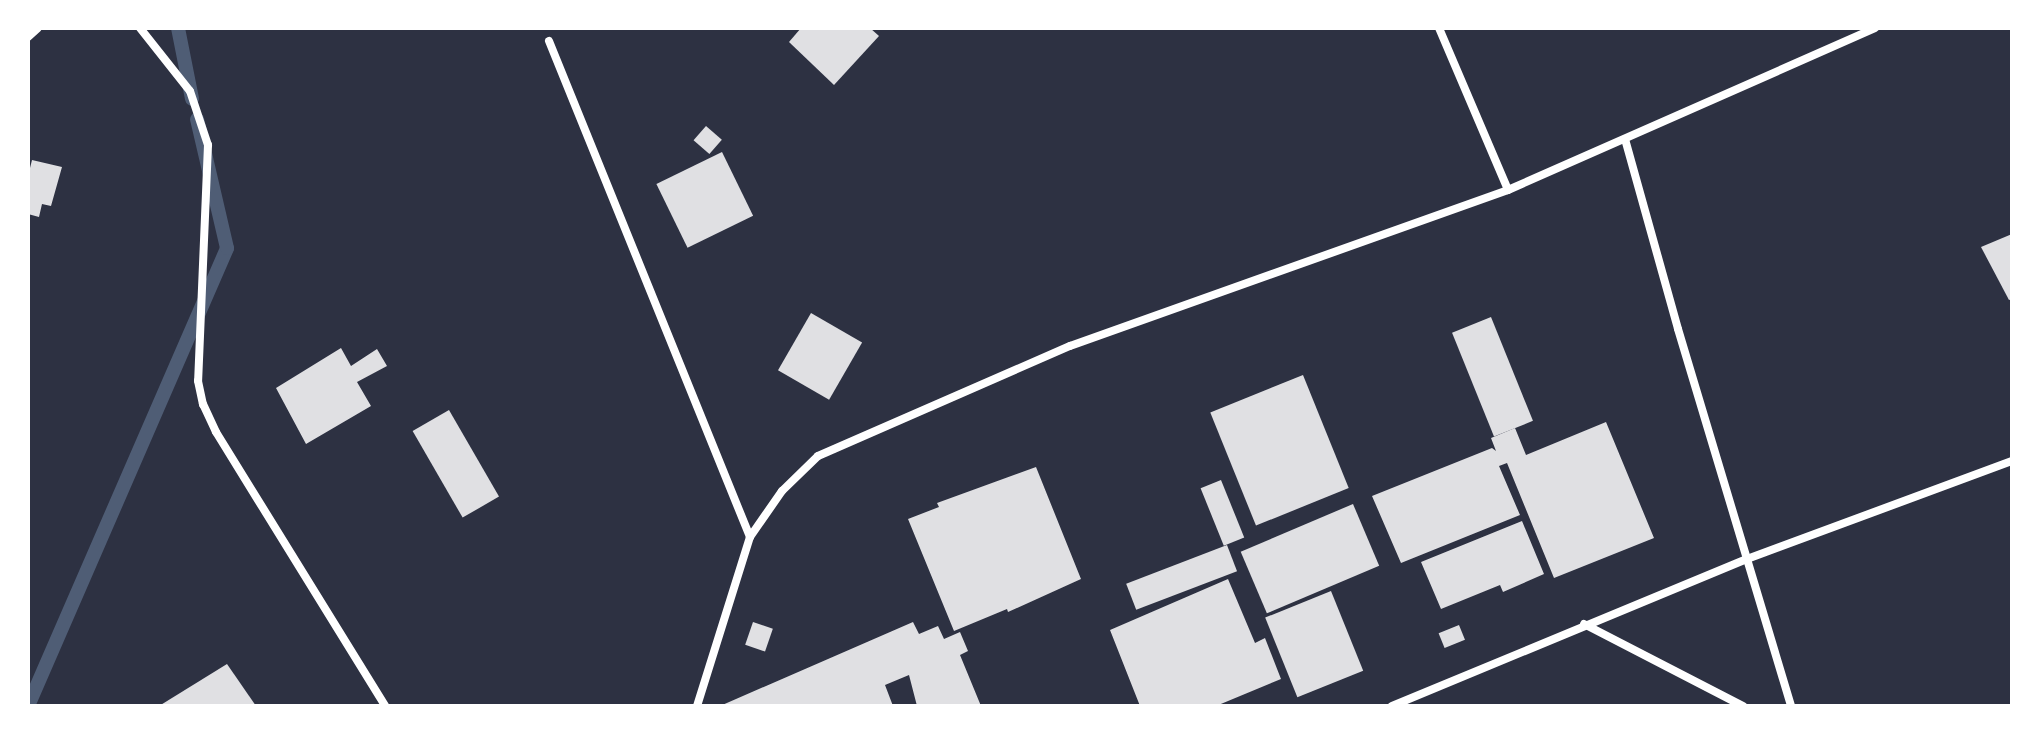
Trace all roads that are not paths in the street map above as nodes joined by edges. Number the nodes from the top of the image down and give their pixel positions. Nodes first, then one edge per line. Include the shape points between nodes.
1 (38, 28) edge
2 (140, 28) edge
3 (1439, 28) edge
4 (1875, 28) edge
5 (28, 37) edge
6 (549, 41) dead end
7 (1625, 139) junction
8 (1508, 190) junction
9 (2012, 461) edge
10 (750, 537) junction
11 (1747, 559) junction
12 (1584, 624) junction
13 (385, 706) edge
14 (697, 706) edge
15 (1392, 706) edge
16 (1743, 706) edge
17 (1791, 706) edge

1 - 5 street
2 - 13 street via 190,91 208,145 198,381 203,404
3 - 8 street
4 - 7 street
6 - 10 street
7 - 8 street
7 - 11 street
8 - 10 street via 1070,346 818,456 782,491
9 - 11 street
10 - 14 street
11 - 12 street
11 - 17 street
12 - 15 street
12 - 16 street

